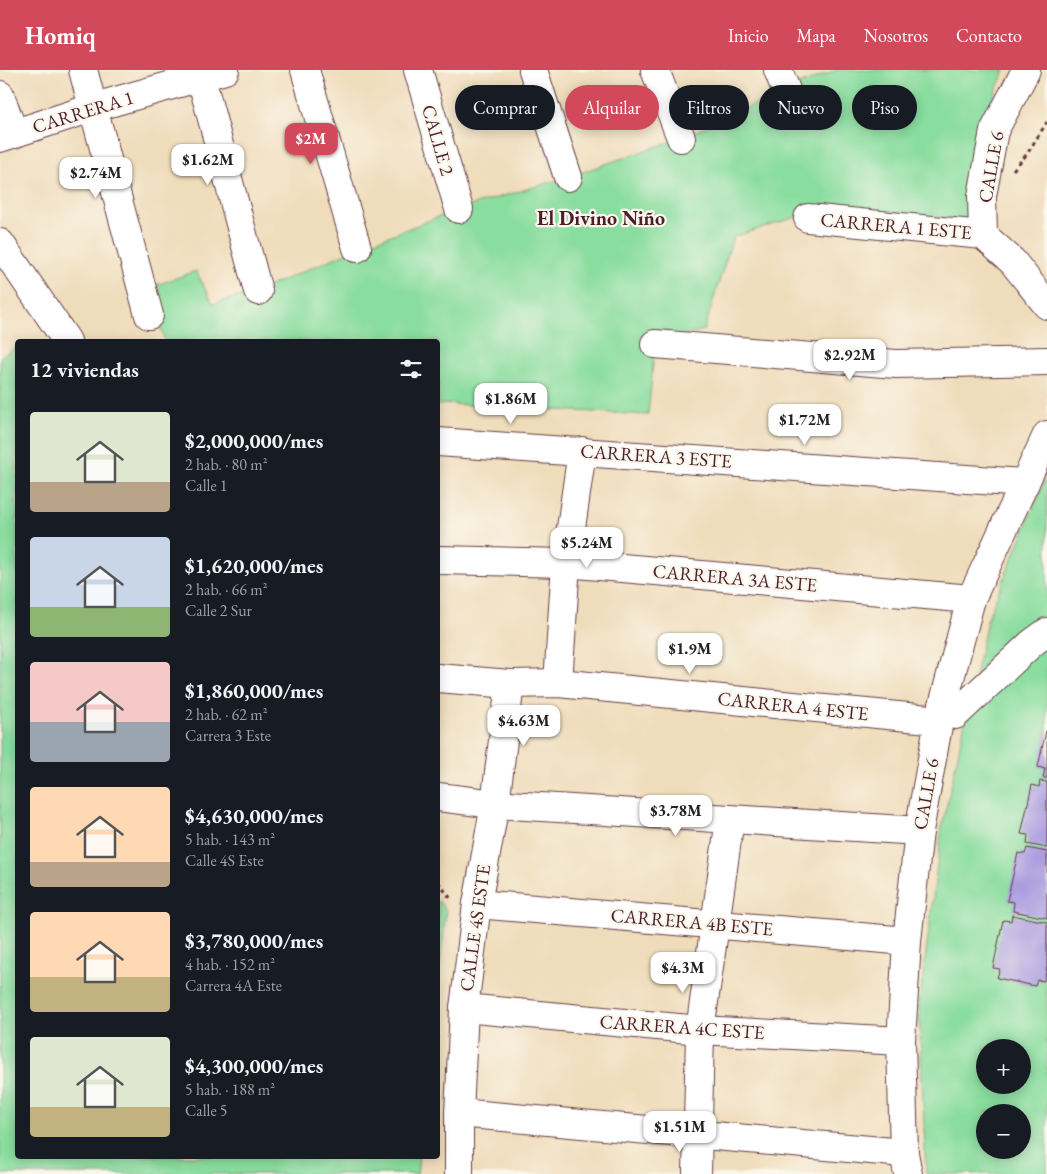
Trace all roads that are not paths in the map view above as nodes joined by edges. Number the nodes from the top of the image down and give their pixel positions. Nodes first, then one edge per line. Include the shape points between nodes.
1 (84, 70) edge
2 (305, 70) edge
3 (418, 70) edge
4 (533, 70) edge
5 (655, 70) edge
6 (1026, 70) edge
7 (208, 72) edge
8 (0, 95) edge
9 (95, 107) junction
10 (7, 136) edge
11 (681, 138) dead end
12 (568, 176) dead end
13 (459, 209) dead end
14 (808, 218) dead end
15 (983, 235) junction
16 (0, 243) edge
17 (357, 248) dead end
18 (258, 291) dead end
19 (1047, 305) edge
20 (149, 315) dead end
21 (66, 339) edge
22 (655, 344) dead end
23 (1047, 361) edge
24 (1047, 435) edge
25 (440, 442) edge
26 (582, 451) junction
27 (1025, 483) junction
28 (440, 560) edge
29 (566, 563) junction
30 (972, 599) junction
31 (1047, 632) edge
32 (440, 678) edge
33 (558, 683) junction
34 (510, 684) junction
35 (947, 717) junction
36 (440, 797) edge
37 (495, 804) junction
38 (730, 819) junction
39 (919, 831) junction
40 (477, 904) junction
41 (714, 925) junction
42 (907, 941) junction
43 (464, 1008) junction
44 (700, 1030) junction
45 (901, 1041) junction
46 (459, 1113) junction
47 (698, 1133) junction
48 (906, 1163) edge
49 (459, 1174) edge
50 (697, 1174) edge

1 - 9 street
2 - 17 street
3 - 13 street, CALLE 2
4 - 12 street
5 - 11 street
6 - 15 street, CALLE 6 via 994,131 982,196
7 - 9 street, CARRERA 1
7 - 18 street
8 - 10 street
9 - 10 street, CARRERA 1
9 - 20 street
14 - 15 street, CARRERA 1 ESTE
15 - 19 street via 1013,262
16 - 21 street
22 - 23 street via 896,364
24 - 27 street, CALLE 6
25 - 26 street, CARRERA 3 ESTE
26 - 27 street, CARRERA 3 ESTE
26 - 29 street
27 - 30 street, CALLE 6
28 - 29 street, CARRERA 3A ESTE
29 - 30 street, CARRERA 3A ESTE
29 - 33 street
30 - 35 street, CALLE 6
31 - 35 street
32 - 34 street, CARRERA 4 ESTE
33 - 34 street, CARRERA 4 ESTE
33 - 35 street, CARRERA 4 ESTE
34 - 37 street, CALLE 4S ESTE
35 - 39 street, CALLE 6
36 - 37 street
37 - 38 street
37 - 40 street, CALLE 4S ESTE
38 - 39 street
38 - 41 street
39 - 42 street, CALLE 6
40 - 41 street, CARRERA 4B ESTE
40 - 43 street, CALLE 4S ESTE
41 - 42 street, CARRERA 4B ESTE
41 - 44 street
42 - 45 street, CALLE 6
43 - 44 street, CARRERA 4C ESTE
43 - 46 street, CALLE 4S ESTE
44 - 45 street, CARRERA 4C ESTE
44 - 47 street
45 - 48 street, CALLE 6
46 - 47 street
46 - 49 street, CALLE 4S ESTE
47 - 48 street
47 - 50 street

